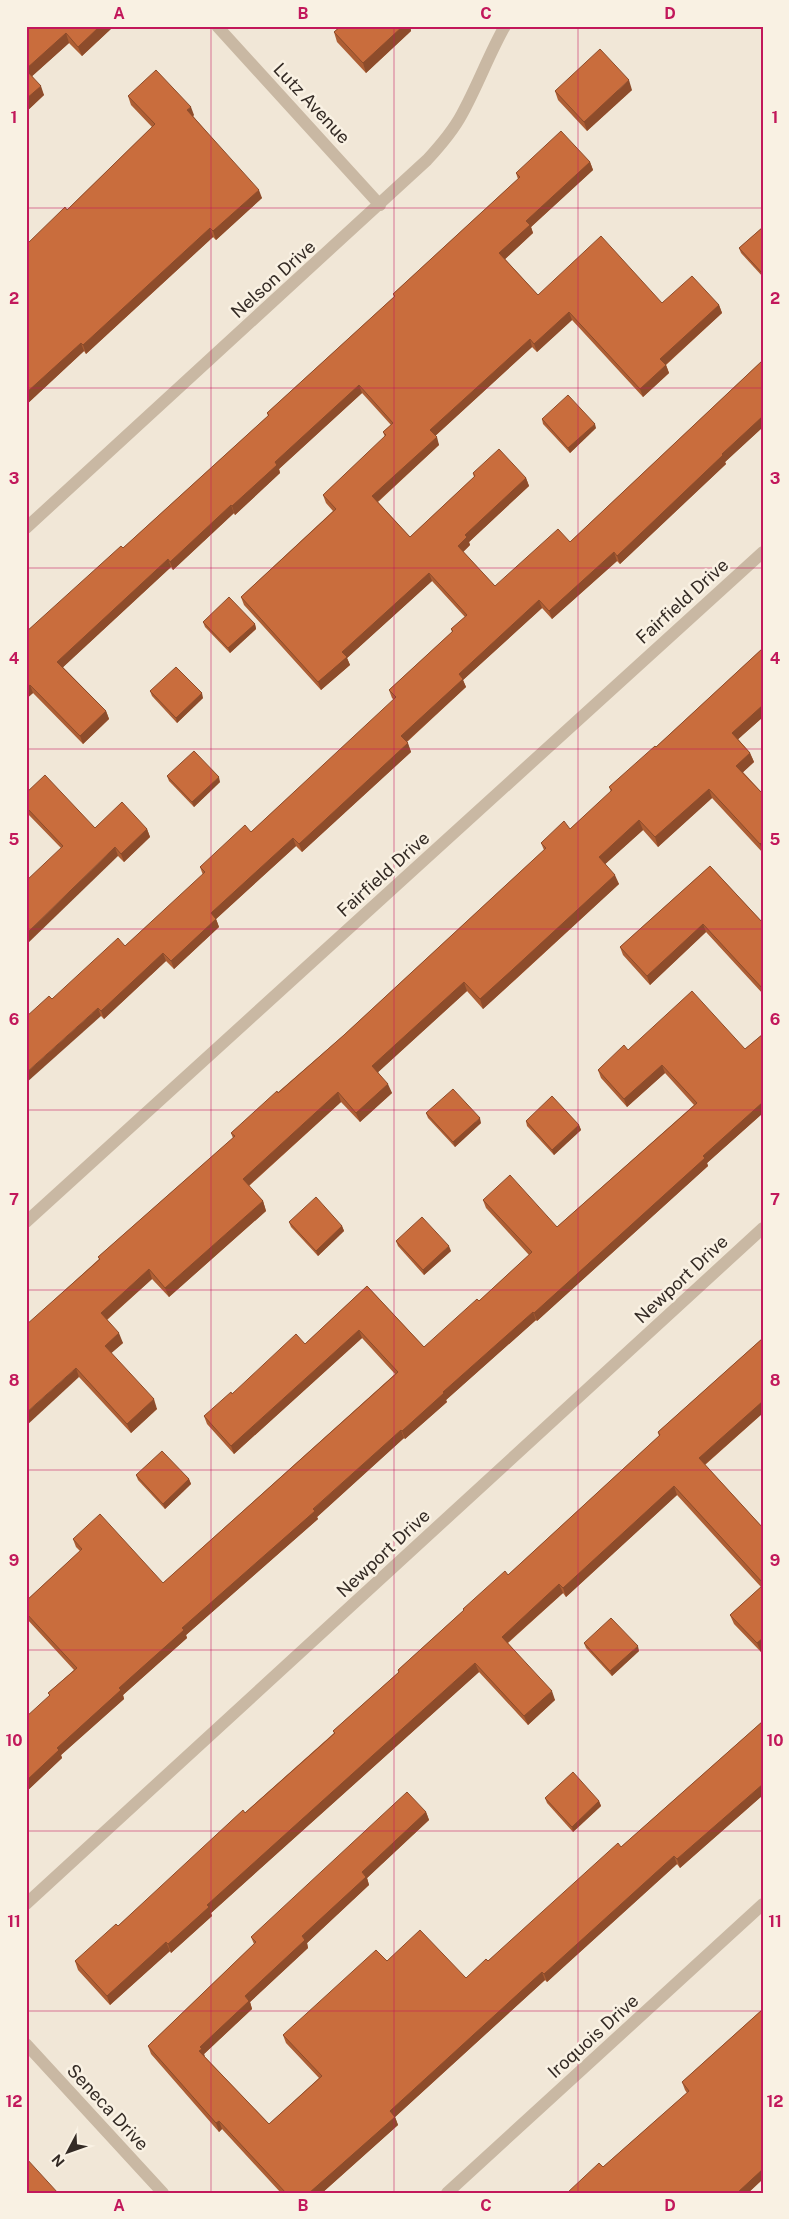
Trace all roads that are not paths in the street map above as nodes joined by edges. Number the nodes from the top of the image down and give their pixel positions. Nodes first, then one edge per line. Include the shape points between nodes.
1 (217, 26) edge
2 (505, 26) edge
3 (380, 204) junction
4 (26, 528) edge
5 (763, 552) edge
6 (26, 1222) edge
7 (763, 1228) edge
8 (26, 1904) edge
9 (763, 1904) edge
10 (26, 2044) edge
11 (163, 2193) edge
12 (447, 2193) edge

1 - 3 street, Lutz Avenue
2 - 3 street, Nelson Drive via 462,114 443,142
3 - 4 street, Nelson Drive
5 - 6 street, Fairfield Drive
7 - 8 street, Newport Drive
9 - 12 street, Iroquois Drive
10 - 11 street, Seneca Drive

